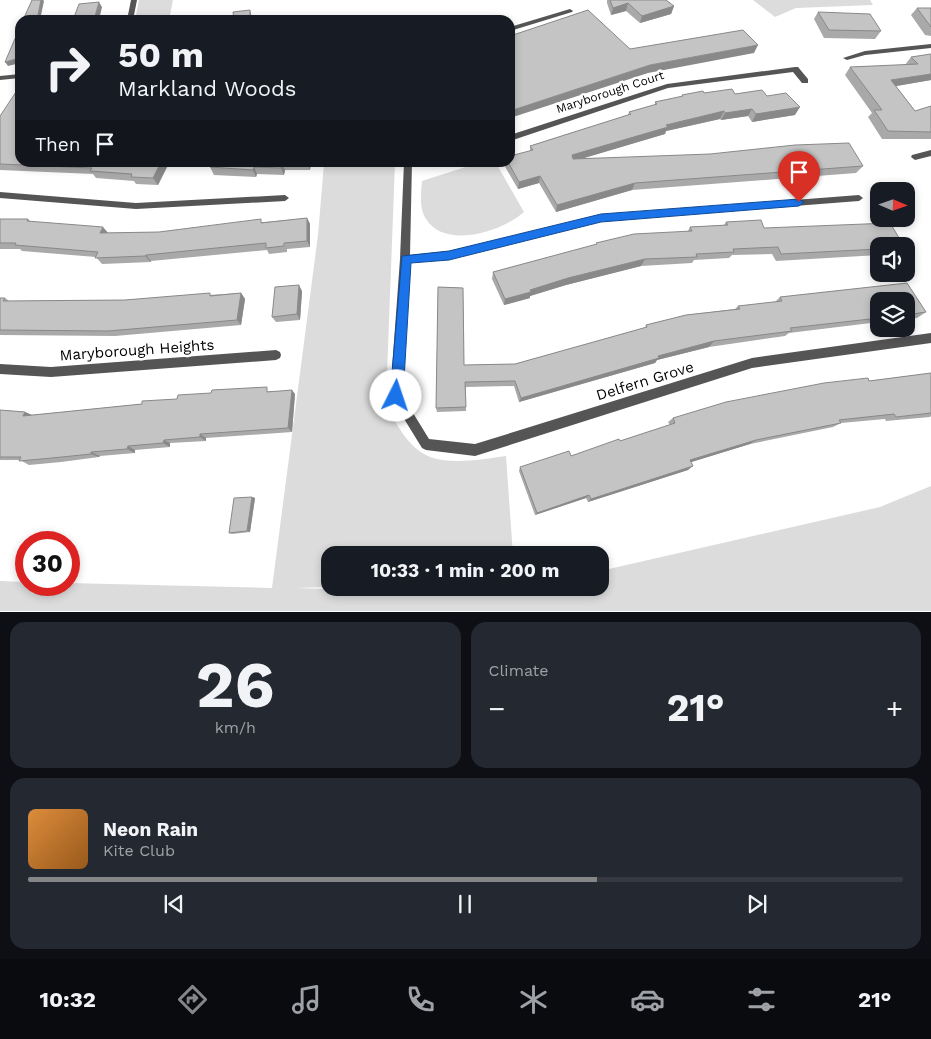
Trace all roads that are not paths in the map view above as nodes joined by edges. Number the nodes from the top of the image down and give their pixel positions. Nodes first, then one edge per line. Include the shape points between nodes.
1 (134, 0) edge
2 (570, 10) dead end
3 (131, 15) edge
4 (515, 27) edge
5 (931, 46) edge
6 (847, 58) dead end
7 (15, 76) edge
8 (0, 78) edge
9 (804, 81) dead end
10 (515, 136) edge
11 (931, 153) edge
12 (915, 157) dead end
13 (409, 167) edge
14 (0, 195) edge
15 (285, 198) dead end
16 (859, 198) dead end
17 (406, 259) junction
18 (931, 338) edge
19 (276, 355) dead end
20 (0, 369) edge

1 - 3 street
2 - 4 street
5 - 6 street
7 - 8 street
9 - 10 street, Maryborough Court via 795,69 667,86
11 - 12 street
13 - 17 street
14 - 15 street via 136,206
16 - 17 street via 601,218 449,255
17 - 18 street, Delfern Grove via 396,396 426,444 475,450 752,363
19 - 20 street, Maryborough Heights via 51,372

